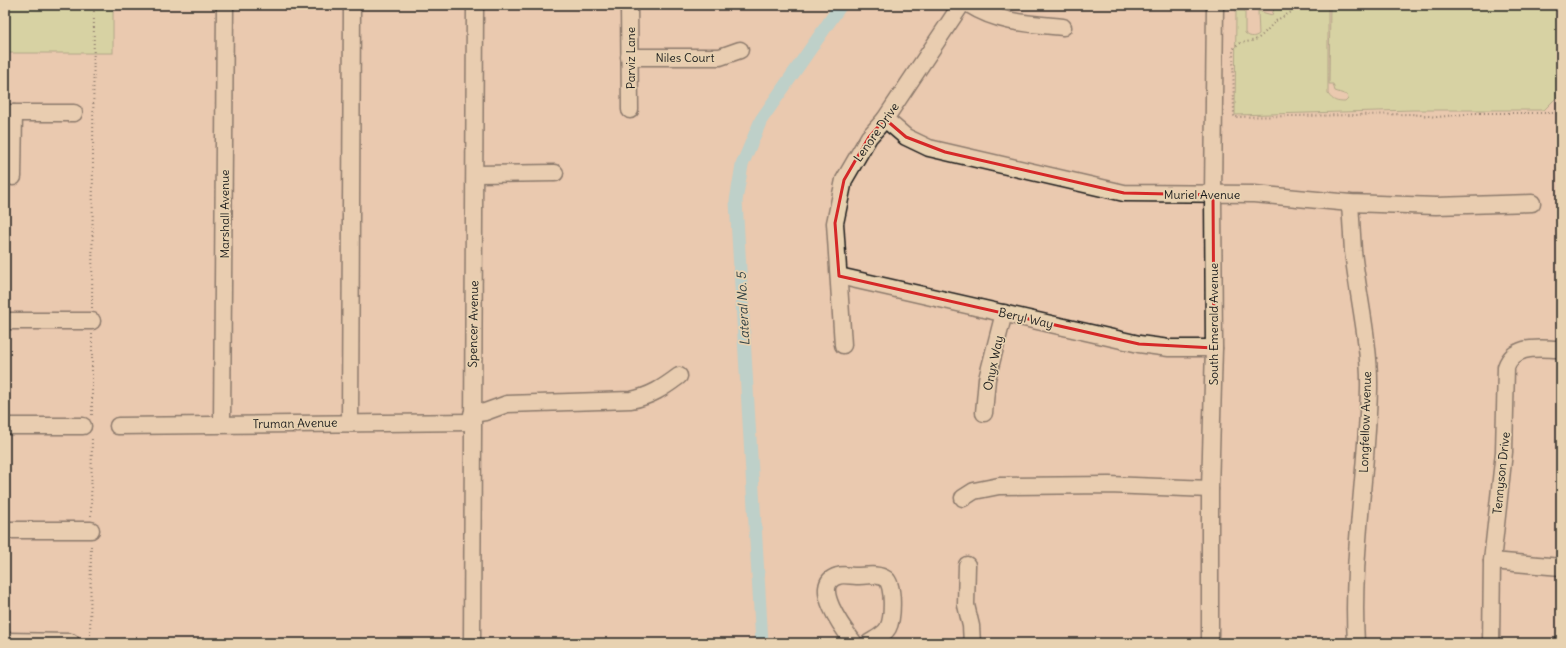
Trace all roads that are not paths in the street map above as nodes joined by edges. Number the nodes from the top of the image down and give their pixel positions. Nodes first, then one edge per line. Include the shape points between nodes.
1 (225, 5) edge
2 (352, 5) edge
3 (475, 5) edge
4 (629, 5) edge
5 (961, 5) edge
6 (970, 5) edge
7 (1215, 5) edge
8 (1063, 27) dead end
9 (740, 50) dead end
10 (629, 57) junction
11 (630, 110) dead end
12 (9, 113) edge
13 (74, 113) dead end
14 (885, 119) junction
15 (555, 173) dead end
16 (475, 174) junction
17 (13, 177) dead end
18 (1213, 195) junction
19 (1350, 202) junction
20 (1532, 203) dead end
21 (839, 276) junction
22 (1004, 313) junction
23 (5, 321) edge
24 (92, 321) dead end
25 (843, 345) dead end
26 (1214, 348) junction
27 (1561, 350) edge
28 (679, 376) dead end
29 (984, 413) dead end
30 (472, 418) junction
31 (350, 423) junction
32 (222, 424) junction
33 (5, 426) edge
34 (83, 426) dead end
35 (118, 426) dead end
36 (1210, 489) junction
37 (963, 498) dead end
38 (5, 530) edge
39 (91, 530) dead end
40 (1492, 561) junction
41 (967, 565) dead end
42 (1561, 567) edge
43 (5, 641) edge
44 (71, 642) dead end
45 (472, 643) edge
46 (854, 643) edge
47 (869, 643) edge
48 (972, 643) edge
49 (1210, 643) edge
50 (1356, 643) edge
51 (1491, 643) edge

1 - 32 street, Marshall Avenue
2 - 31 street
3 - 16 street, Spencer Avenue
4 - 10 street, Parviz Lane
5 - 14 street, Lenore Drive
6 - 8 street via 1001,19
7 - 18 street, South Emerald Avenue
9 - 10 street, Niles Court via 720,57
10 - 11 street, Parviz Lane
12 - 13 street
12 - 17 street
14 - 18 street, Muriel Avenue via 906,137 930,148 1005,166 1124,193
14 - 21 street, Lenore Drive via 869,137 844,180 835,224
15 - 16 street
16 - 30 street, Spencer Avenue
18 - 19 street, Muriel Avenue via 1254,194
18 - 26 street, South Emerald Avenue
19 - 20 street, Muriel Avenue via 1436,206
19 - 50 street, Longfellow Avenue via 1369,388 1355,569
21 - 22 street, Beryl Way
21 - 25 street, Lenore Drive
22 - 26 street, Beryl Way via 1139,344 1169,348
22 - 29 street, Onyx Way via 987,379
23 - 24 street
26 - 36 street, South Emerald Avenue
27 - 40 street, Tennyson Drive via 1523,349 1515,352 1506,366 1504,452
28 - 30 street, Truman Avenue via 646,397 631,400 507,404
30 - 31 street, Truman Avenue
30 - 45 street, Spencer Avenue
31 - 32 street, Truman Avenue
32 - 35 street, Truman Avenue
33 - 34 street
36 - 37 street via 1109,485 998,486 974,491
36 - 49 street, South Emerald Avenue
38 - 39 street
40 - 42 street
40 - 51 street, Tennyson Drive
41 - 48 street via 966,605
43 - 44 street
46 - 47 street via 834,614 827,598 830,581 838,576 881,576 888,580 891,588 891,618 888,628

